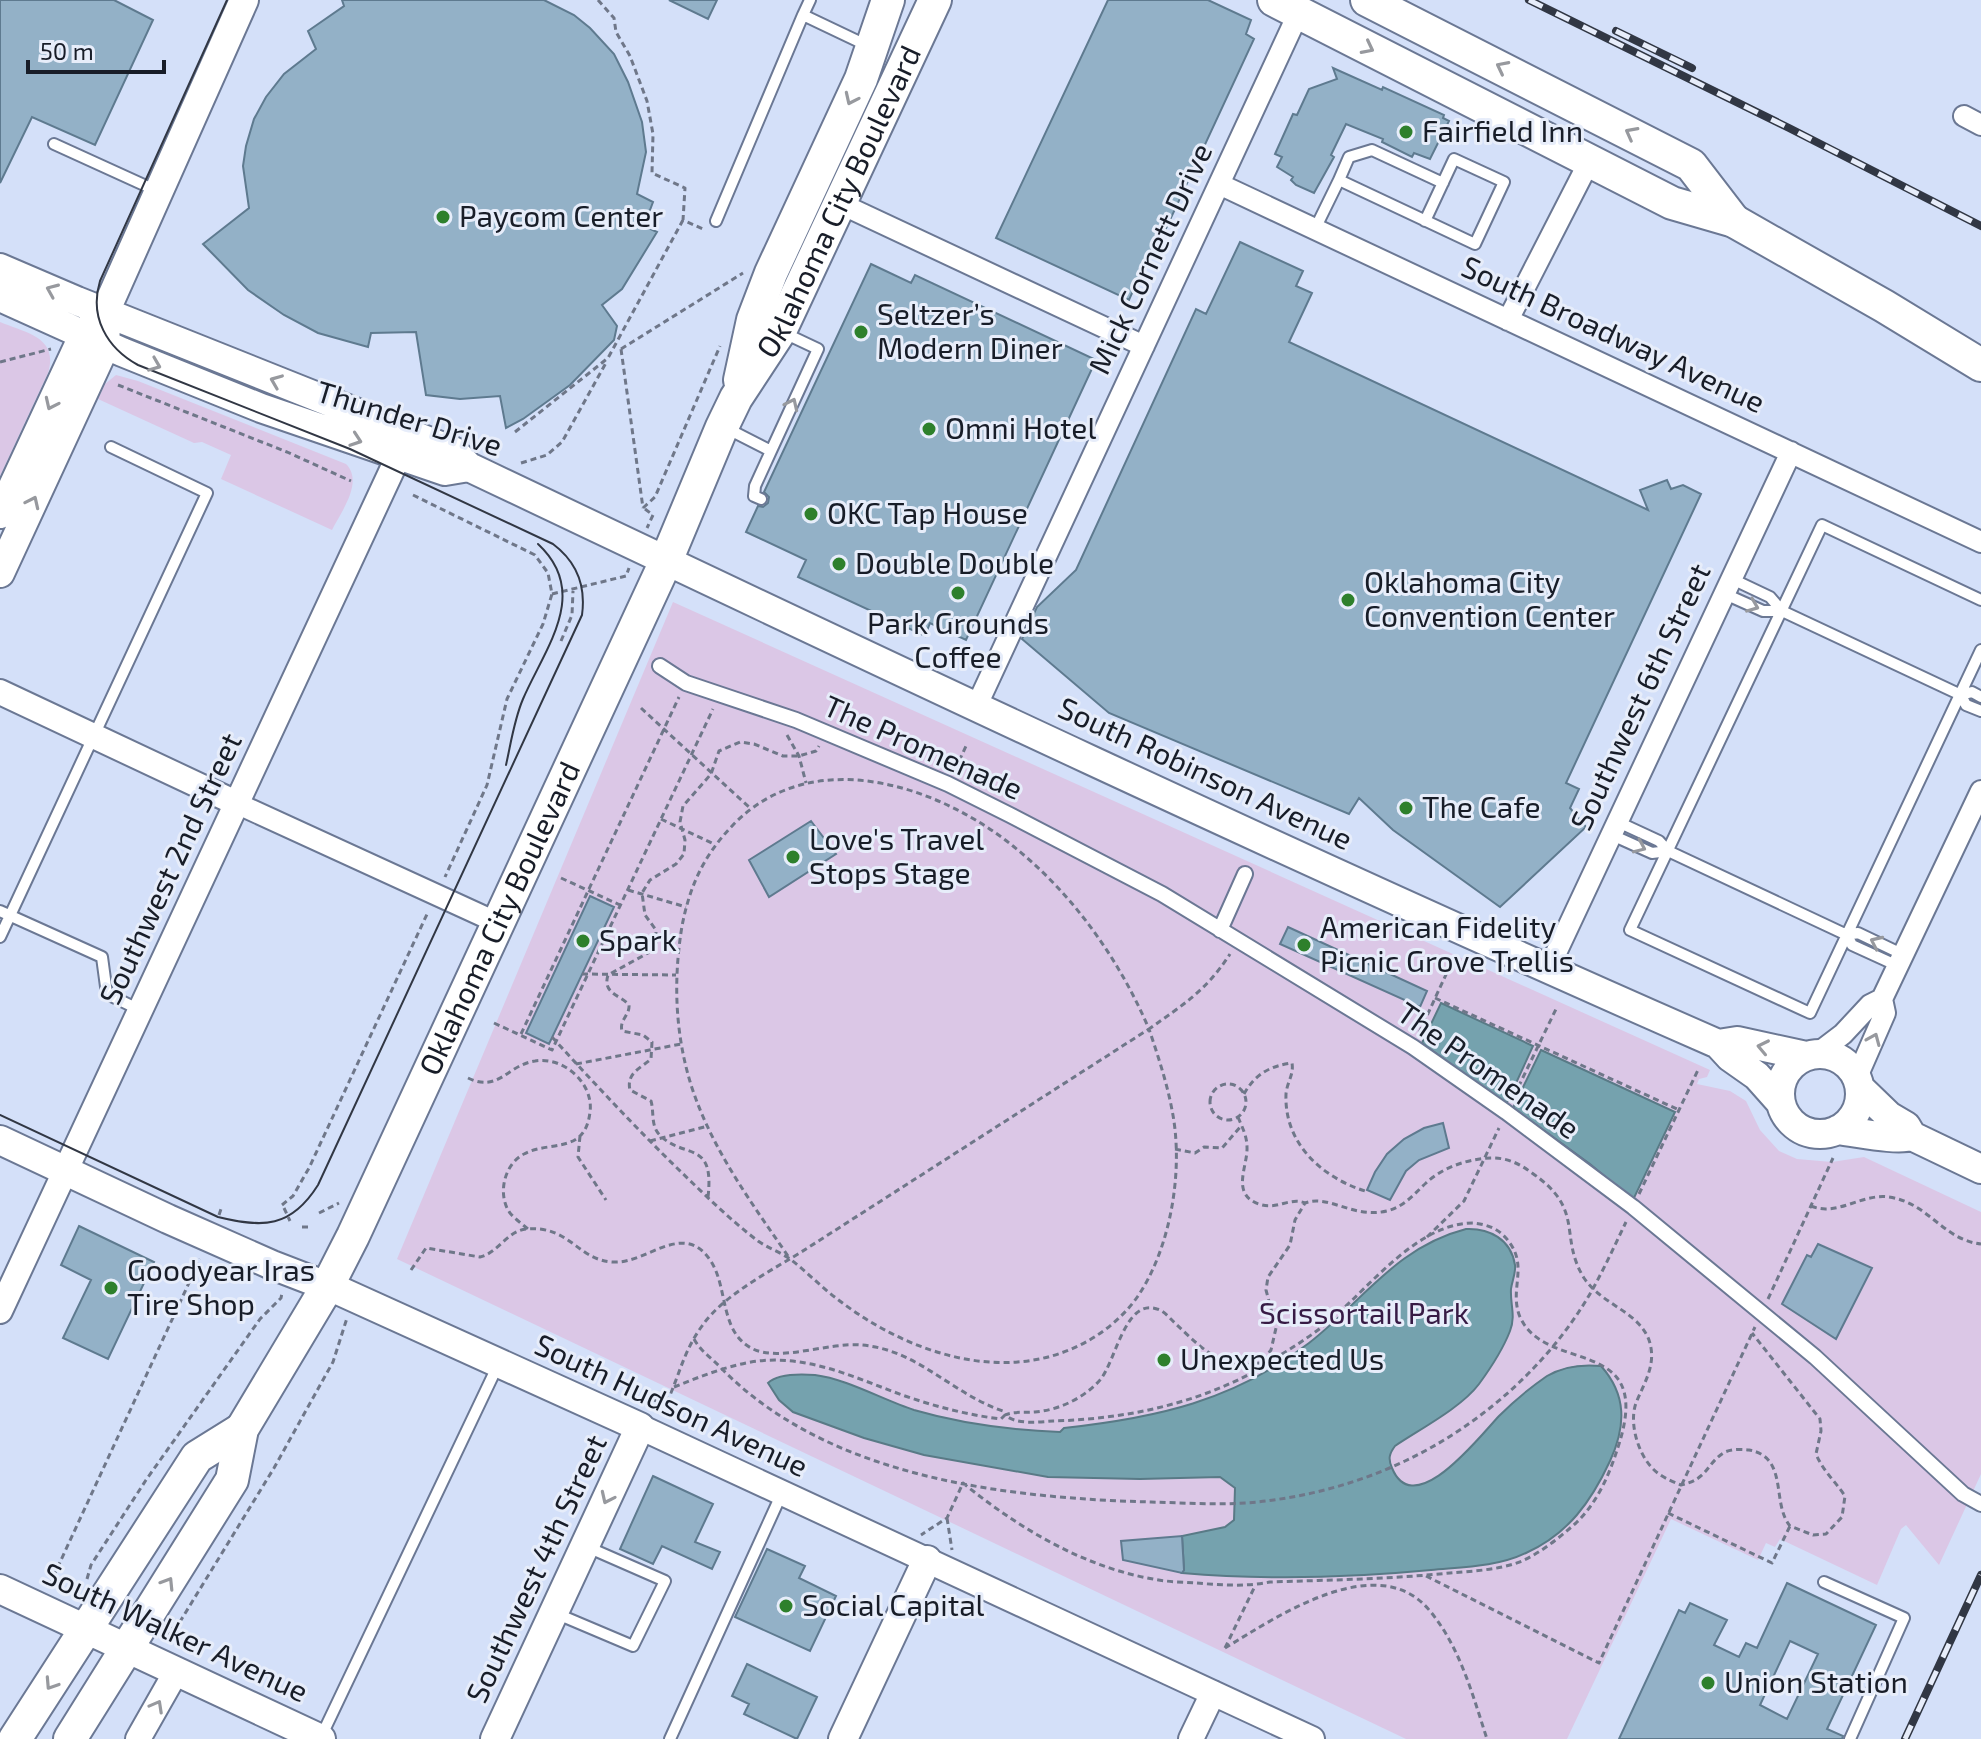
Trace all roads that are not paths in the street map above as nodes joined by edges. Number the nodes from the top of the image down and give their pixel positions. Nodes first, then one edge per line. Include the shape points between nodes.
1 (244, 0) edge
2 (810, 0) edge
3 (888, 0) edge
4 (935, 0) edge
5 (1367, 0) edge
6 (1293, 4) edge
7 (803, 15) junction
8 (872, 48) junction
9 (1571, 102) junction
10 (54, 144) dead end
11 (1590, 160) junction
12 (1339, 180) junction
13 (1443, 183) junction
14 (1219, 184) junction
15 (157, 191) junction
16 (841, 204) junction
17 (716, 221) dead end
18 (1425, 221) junction
19 (1734, 221) junction
20 (1315, 229) junction
21 (0, 268) edge
22 (0, 297) edge
23 (105, 312) junction
24 (1508, 320) junction
25 (780, 331) junction
26 (95, 339) junction
27 (1144, 346) junction
28 (1981, 365) edge
29 (729, 413) junction
30 (111, 447) dead end
31 (771, 451) junction
32 (1791, 452) junction
33 (399, 455) junction
34 (461, 459) junction
35 (761, 499) dead end
36 (0, 514) edge
37 (1981, 542) edge
38 (666, 561) junction
39 (0, 573) edge
40 (1728, 586) junction
41 (1981, 600) edge
42 (1782, 611) junction
43 (1981, 650) edge
44 (660, 666) dead end
45 (0, 692) edge
46 (1961, 695) junction
47 (1981, 697) edge
48 (977, 705) junction
49 (1981, 711) edge
50 (95, 735) junction
51 (1981, 791) edge
52 (236, 803) junction
53 (1615, 828) junction
54 (1668, 851) junction
55 (1245, 874) dead end
56 (5, 913) edge
57 (498, 923) junction
58 (1220, 930) junction
59 (1847, 935) junction
60 (0, 937) edge
61 (1901, 961) junction
62 (1548, 970) junction
63 (1882, 999) junction
64 (140, 1010) junction
65 (1718, 1044) junction
66 (1812, 1054) junction
67 (1859, 1083) junction
68 (1781, 1103) junction
69 (1912, 1136) junction
70 (0, 1140) edge
71 (1835, 1144) junction
72 (1981, 1169) edge
73 (66, 1170) junction
74 (327, 1287) junction
75 (0, 1311) edge
76 (498, 1364) junction
77 (637, 1415) junction
78 (242, 1429) junction
79 (782, 1493) junction
80 (1981, 1504) edge
81 (585, 1546) junction
82 (933, 1549) junction
83 (1824, 1582) dead end
84 (0, 1589) edge
85 (554, 1613) junction
86 (86, 1630) junction
87 (127, 1649) junction
88 (176, 1672) junction
89 (1213, 1693) junction
90 (290, 1733) edge
91 (15, 1739) edge
92 (70, 1739) edge
93 (138, 1739) edge
94 (320, 1739) edge
95 (495, 1739) edge
96 (670, 1739) edge
97 (843, 1739) edge
98 (1191, 1739) edge
99 (1312, 1739) edge
100 (1850, 1739) edge

1 - 15 main road
2 - 7 lane
3 - 8 main road, Oklahoma City Boulevard
4 - 16 main road, Oklahoma City Boulevard
9 -> 5 main road
6 -> 11 main road
6 - 14 street, Mick Cornett Drive
7 - 8 lane
7 - 17 lane
8 -> 29 main road, Oklahoma City Boulevard via 771,273
9 - 11 main road
19 -> 9 main road via 1691,165
10 - 15 lane
11 - 19 main road via 1672,203
11 - 24 street
12 - 13 lane via 1349,157 1372,150
12 - 18 lane
12 - 20 lane
13 - 18 lane
13 - 18 lane via 1454,159 1504,182 1475,244
14 - 20 street, South Broadway Avenue
14 - 27 street, Mick Cornett Drive
15 - 23 main road
16 - 25 main road, Oklahoma City Boulevard
16 - 27 street
19 - 28 main road
20 - 24 street, South Broadway Avenue
23 -> 21 main road, Thunder Drive
22 - 26 main road, Thunder Drive
23 - 26 main road
34 -> 23 main road, Thunder Drive
24 - 32 street, South Broadway Avenue
25 - 29 main road, Oklahoma City Boulevard
31 -> 25 lane via 818,349
26 -> 33 main road, Thunder Drive via 261,408
26 -> 36 main road
39 -> 26 main road
27 - 48 street, Mick Cornett Drive
29 - 31 lane
29 - 38 main road, Oklahoma City Boulevard
30 - 50 lane via 207,493
31 - 35 lane via 755,486 754,496
32 - 37 street, South Broadway Avenue
32 - 40 street, Southwest 6th Street
33 - 34 main road, Thunder Drive via 445,471
33 - 52 street, Southwest 2nd Street
34 - 38 main road, Thunder Drive
38 - 48 main road, South Robinson Avenue
38 - 57 main road, Oklahoma City Boulevard
40 - 42 lane via 1770,597
40 -> 42 lane via 1763,611
40 - 53 street, Southwest 6th Street
41 - 42 lane via 1822,525
42 - 46 lane
42 - 54 lane
43 - 46 lane
44 - 58 street, The Promenade via 686,683 827,733 948,784 1162,894
45 - 50 street
46 - 47 lane via 1972,692
46 - 49 lane via 1966,705
46 - 59 lane
48 - 62 main road, South Robinson Avenue
50 - 52 street
50 - 56 lane
51 - 61 street
52 - 57 street
52 - 64 street, Southwest 2nd Street
53 - 54 lane via 1652,853
53 - 62 street, Southwest 6th Street
54 - 59 lane
54 - 59 lane via 1630,930 1810,1013
55 - 58 street
56 - 60 lane
56 - 64 lane via 102,957 107,994
57 - 74 main road, Oklahoma City Boulevard
58 - 80 street, The Promenade via 1413,1047 1633,1207 1815,1357 1963,1494
59 - 61 lane via 1858,933
61 - 63 street
62 - 65 main road, South Robinson Avenue
63 - 66 street
67 -> 63 street via 1885,1013
64 - 73 street, Southwest 2nd Street
66 -> 65 main road, South Robinson Avenue via 1737,1041
65 - 68 main road, South Robinson Avenue
66 - 67 main road via 1841,1059
66 - 68 main road via 1784,1075
67 - 69 main road
67 - 71 main road via 1857,1111
68 - 71 main road via 1793,1123 1826,1134
69 - 71 main road via 1900,1140 1881,1134
69 - 72 main road
70 - 73 main road, South Hudson Avenue
73 - 74 main road, South Hudson Avenue
73 - 75 street, Southwest 2nd Street
74 - 76 main road, South Hudson Avenue
74 - 78 main road, Oklahoma City Boulevard
76 - 77 main road, South Hudson Avenue
76 - 94 lane
77 - 79 street, South Hudson Avenue
77 -> 81 main road, Southwest 4th Street
78 - 86 main road, Oklahoma City Boulevard via 197,1457
87 -> 78 main road, Oklahoma City Boulevard via 232,1480
79 - 82 street, South Hudson Avenue
79 - 96 lane
81 - 85 main road, Southwest 4th Street
81 - 85 lane via 665,1581 633,1646
82 - 89 street, South Hudson Avenue
82 - 97 main road
83 - 100 lane via 1904,1618
84 - 86 main road, South Walker Avenue
85 - 95 main road, Southwest 4th Street
86 - 87 main road, South Walker Avenue
86 -> 91 main road, Oklahoma City Boulevard
87 - 88 main road, South Walker Avenue
87 - 92 main road, Oklahoma City Boulevard
88 - 90 main road, South Walker Avenue
93 -> 88 street
89 - 98 street
89 - 99 street, South Hudson Avenue
90 - 94 main road, South Walker Avenue

